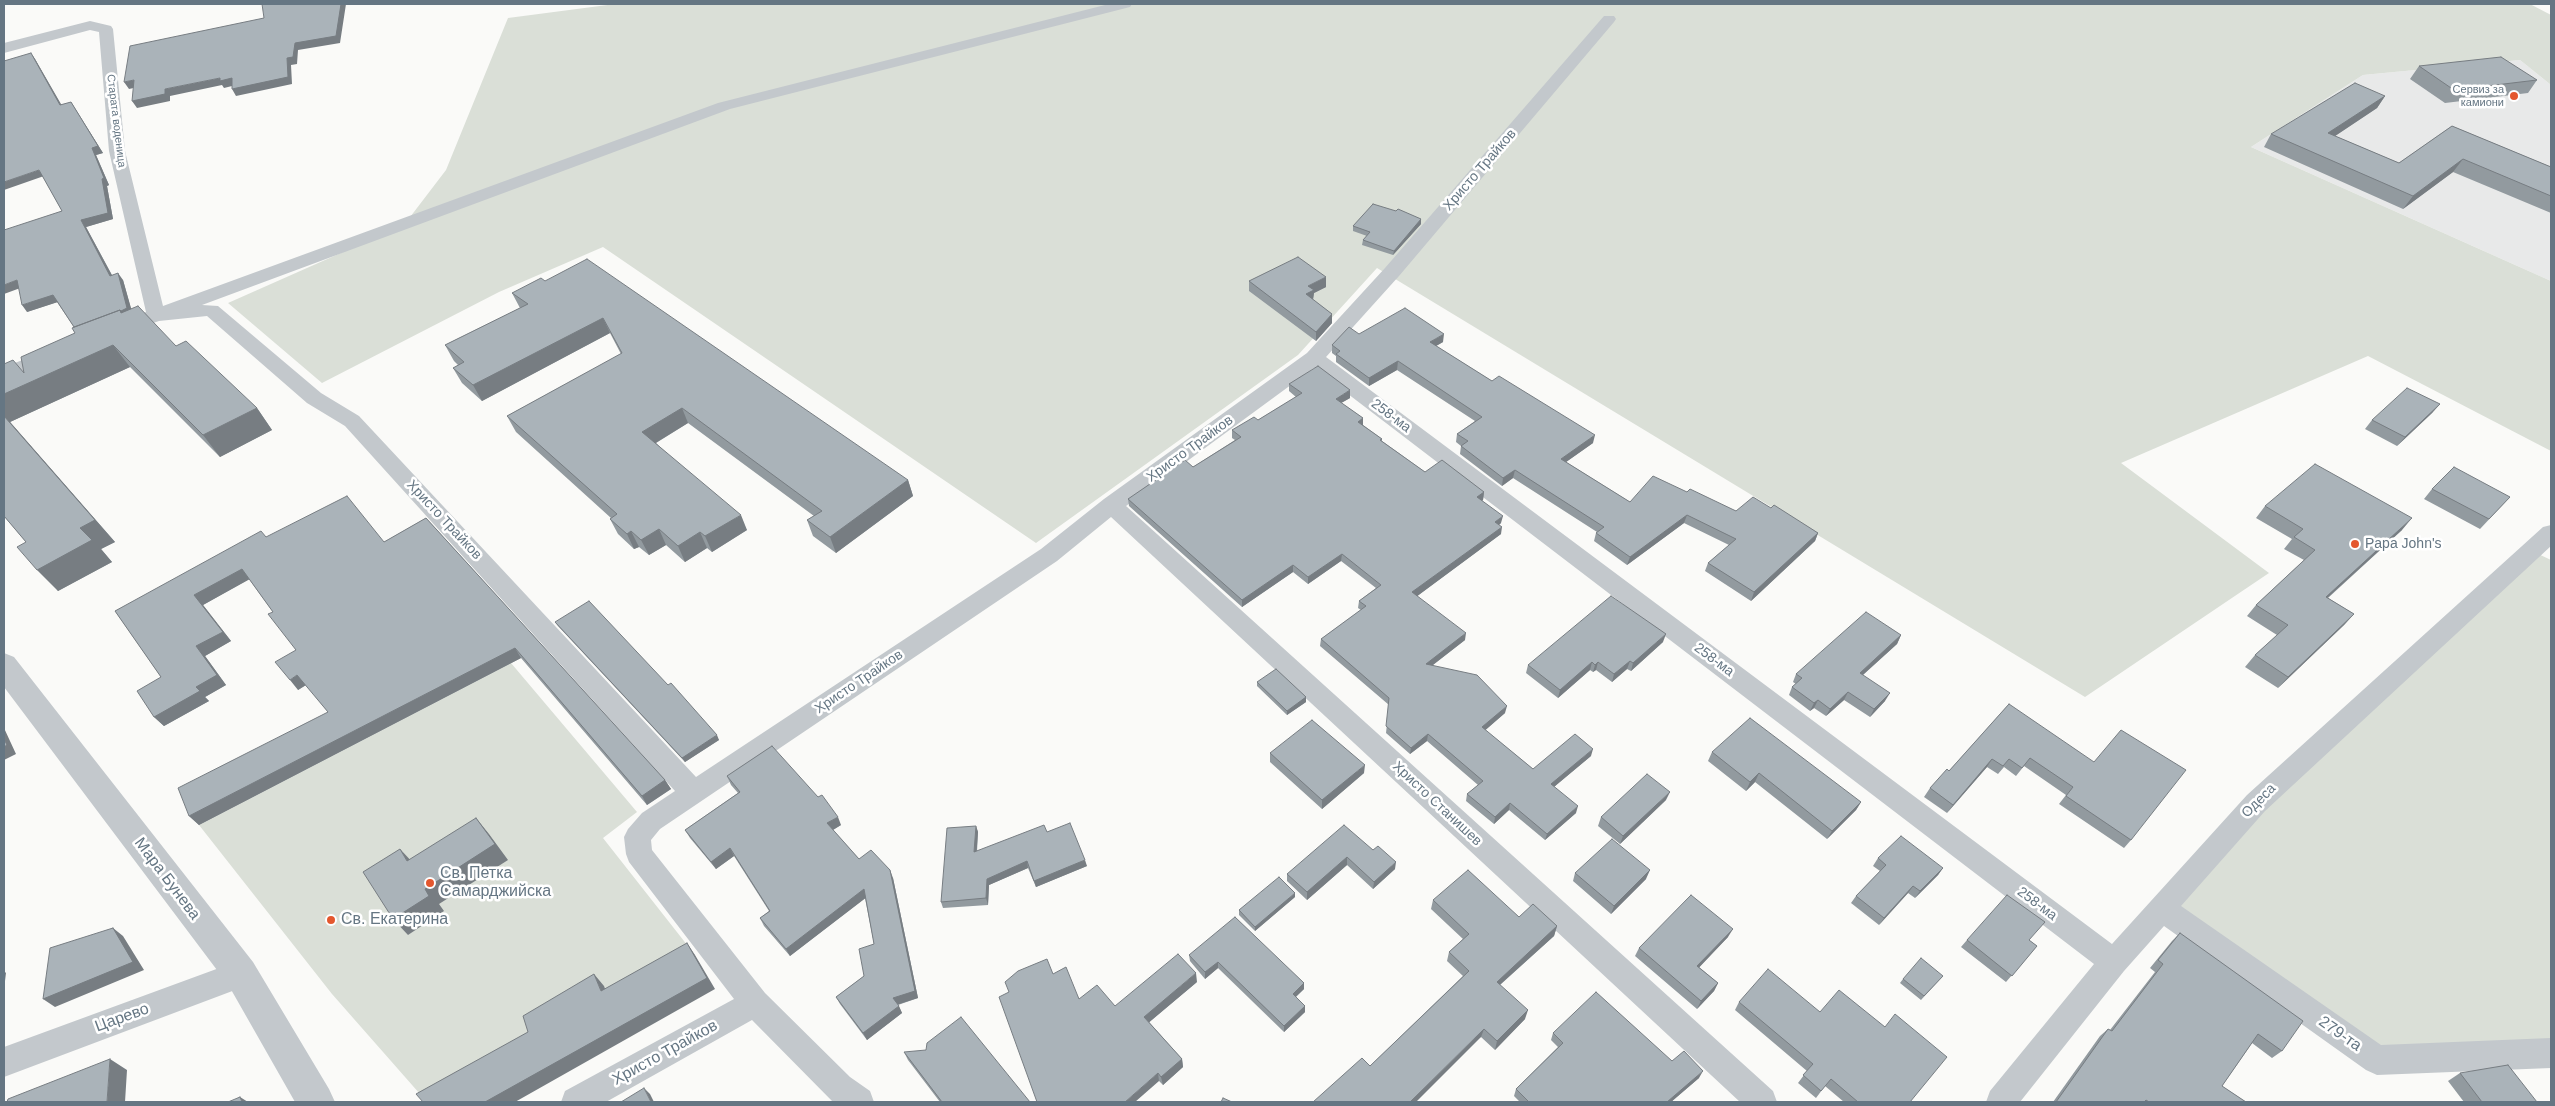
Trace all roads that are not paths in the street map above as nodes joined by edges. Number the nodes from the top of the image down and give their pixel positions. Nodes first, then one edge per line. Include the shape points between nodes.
1 (1125, 4) edge
2 (1610, 19) dead end
3 (4, 48) edge
4 (156, 315) junction
5 (102, 336) edge
6 (66, 349) edge
7 (1314, 358) junction
8 (4, 374) edge
9 (1112, 506) junction
10 (2551, 533) edge
11 (4, 665) edge
12 (694, 793) junction
13 (2161, 908) junction
14 (2114, 962) junction
15 (241, 974) junction
16 (754, 1003) junction
17 (2551, 1053) edge
18 (4, 1062) edge
19 (316, 1102) edge
20 (576, 1102) edge
21 (859, 1102) edge
22 (1762, 1102) edge
23 (2001, 1102) edge

1 - 4 street via 724,106
2 - 7 street, Христо Трайков
3 - 4 street, Старата воденица via 90,25 106,29 118,151
4 - 5 street
4 - 12 street, Христо Трайков via 211,310 314,398 352,421
6 - 8 street
7 - 9 street, Христо Трайков
7 - 14 street, 258-ма
9 - 12 street, Христо Трайков via 1041,561
9 - 22 street, Христо Станишев
10 - 13 street, Одеса via 2256,803
11 - 15 street, Мара Бунева
12 - 16 street, Христо Трайков via 650,821 637,838 639,854
13 - 14 street, Одеса
13 - 17 street, 279-та via 2377,1060
14 - 23 street, Одеса
15 - 18 street, Царево
15 - 19 street, Мара Бунева
16 - 20 street, Христо Трайков
16 - 21 street, Христо Трайков via 839,1088

